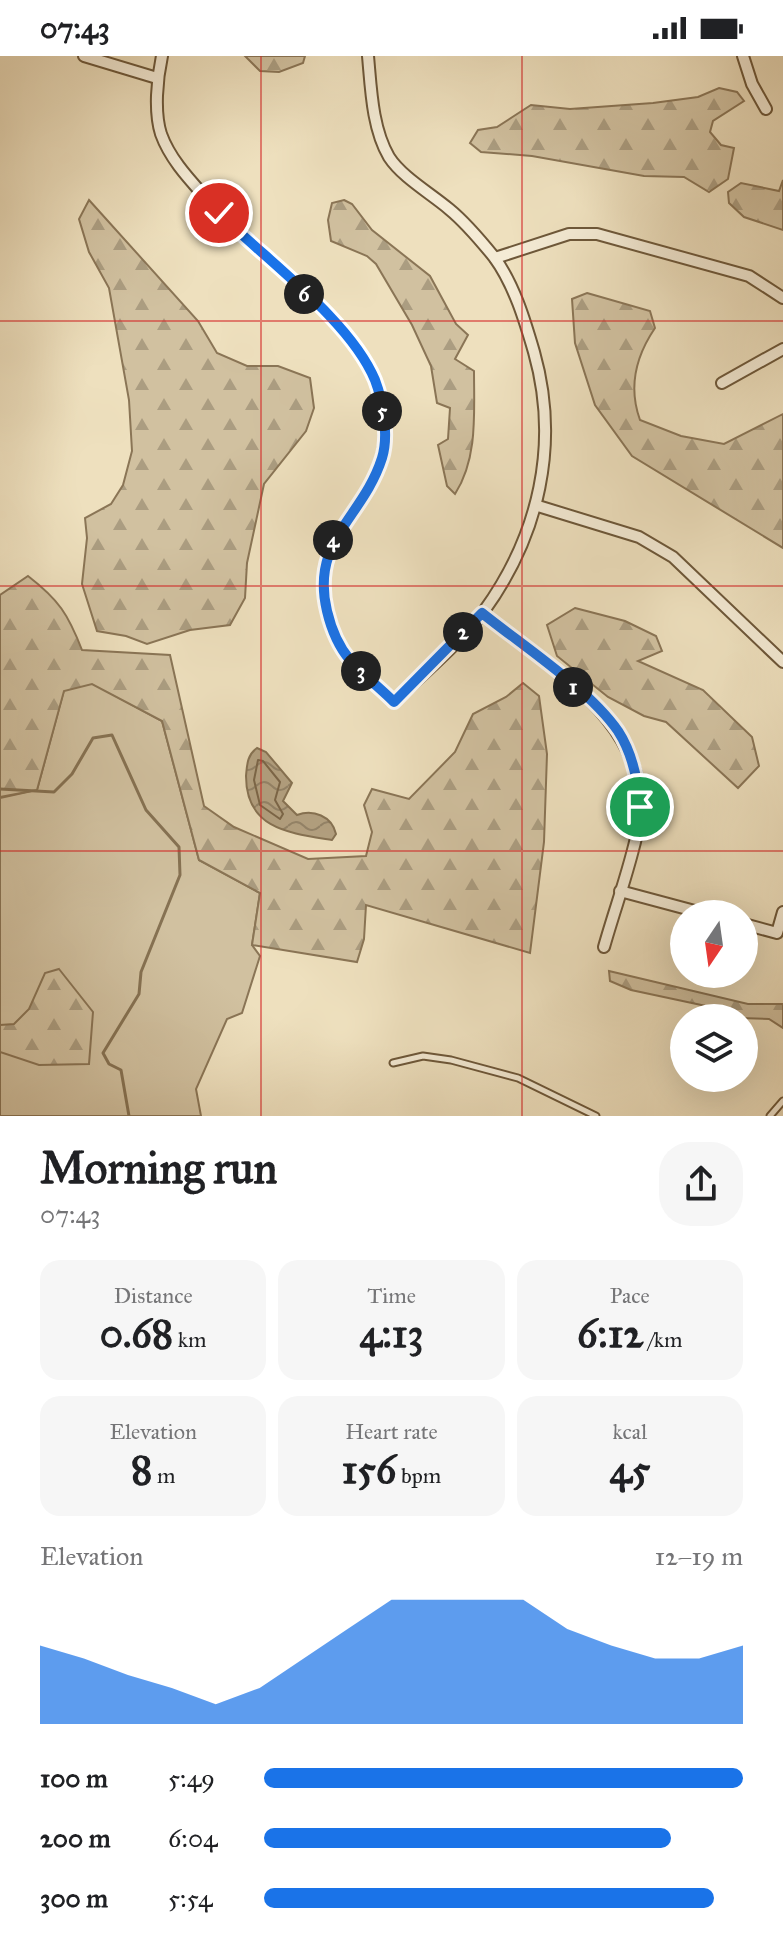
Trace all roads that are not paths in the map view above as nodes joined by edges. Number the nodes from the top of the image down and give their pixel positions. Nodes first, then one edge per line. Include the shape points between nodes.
1 (84, 56) edge
2 (162, 56) edge
3 (368, 56) edge
4 (743, 56) edge
5 (157, 78) junction
6 (766, 109) dead end
7 (495, 258) junction
8 (783, 298) edge
9 (783, 349) edge
10 (722, 383) dead end
11 (538, 506) junction
12 (482, 613) junction
13 (783, 662) edge
14 (620, 891) junction
15 (670, 904) edge
16 (783, 912) edge
17 (758, 928) edge
18 (604, 947) dead end
19 (393, 1063) dead end
20 (783, 1101) edge
21 (596, 1116) edge
22 (770, 1116) edge

1 - 5 street
2 - 5 street
3 - 7 street via 374,115 389,156 453,212
4 - 6 street
5 - 12 street via 160,133 180,170 332,319 361,353 376,382 384,423 383,455 328,549 323,568 330,625 349,659 394,702
7 - 8 street via 569,234 597,234 749,276
7 - 11 street via 528,331 544,396 546,454
9 - 10 street
11 - 12 street via 512,567
11 - 13 street via 639,537 673,557
12 - 14 street via 602,711 633,761 640,807
14 - 15 street
14 - 18 street
16 - 17 street via 777,933
19 - 21 lane via 423,1056 451,1060 518,1078
20 - 22 lane

